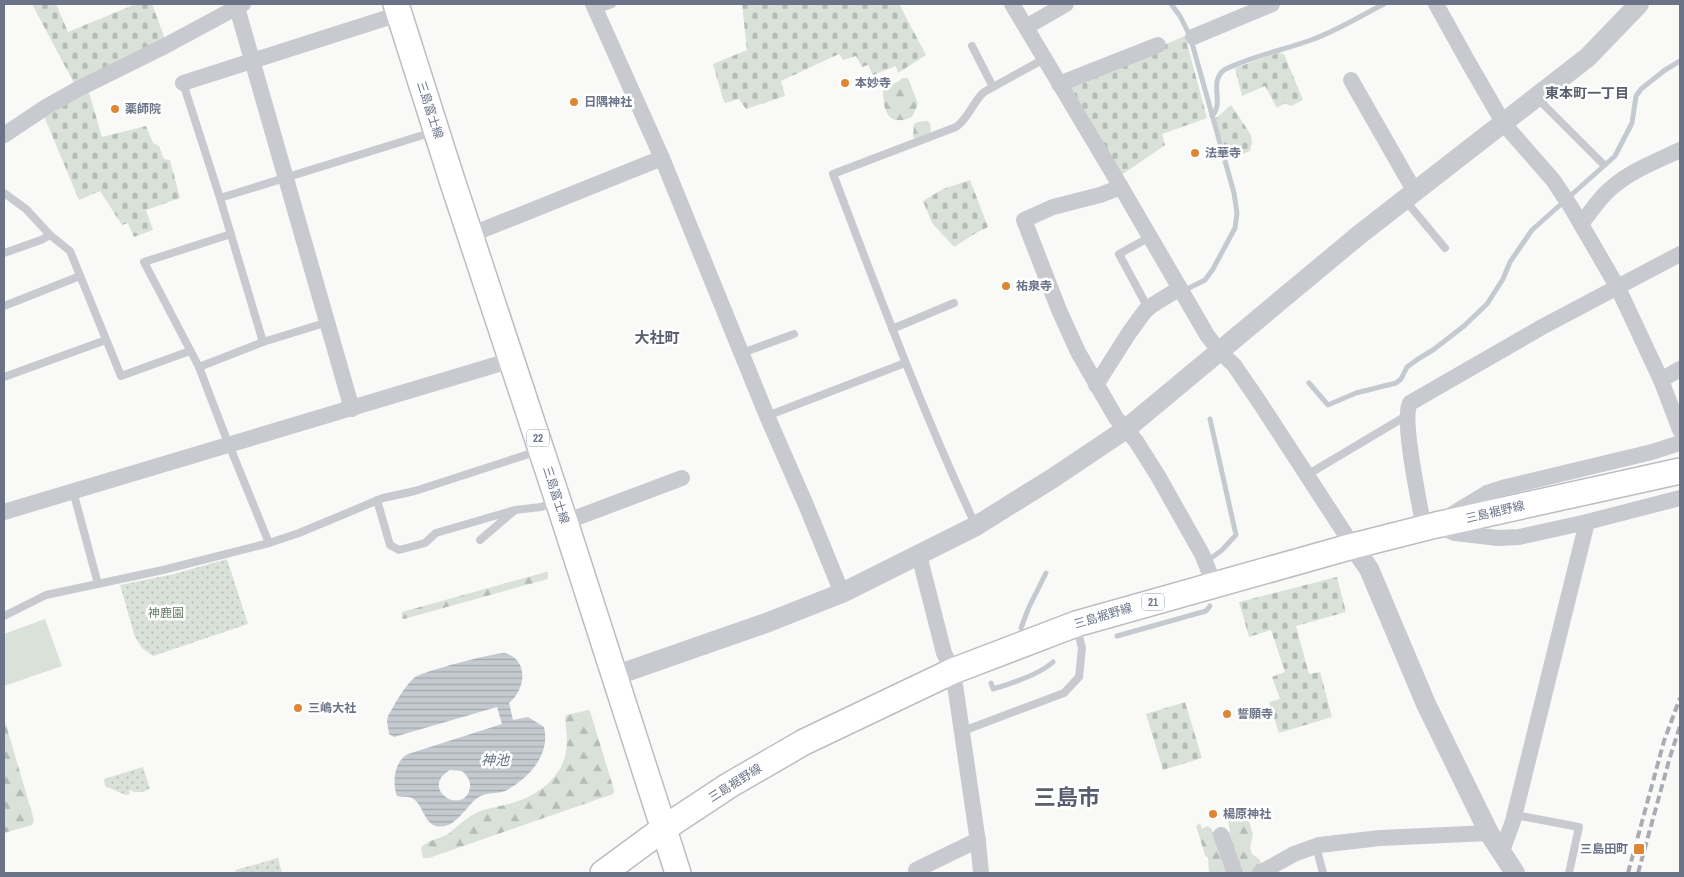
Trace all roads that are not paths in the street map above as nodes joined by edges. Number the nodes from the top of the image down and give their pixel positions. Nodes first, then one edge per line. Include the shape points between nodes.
1 (612, 4) edge
2 (1012, 4) edge
3 (1066, 4) edge
4 (1272, 4) edge
5 (1436, 4) edge
6 (1639, 4) edge
7 (239, 5) edge
8 (594, 7) edge
9 (397, 9) edge
10 (1026, 28) junction
11 (1193, 37) dead end
12 (1158, 45) dead end
13 (972, 46) dead end
14 (1044, 59) junction
15 (253, 60) junction
16 (1351, 80) dead end
17 (183, 82) joint
18 (1059, 84) junction
19 (993, 87) junction
20 (1537, 98) junction
21 (1504, 124) junction
22 (437, 130) junction
23 (4, 135) edge
24 (1680, 150) edge
25 (662, 158) junction
26 (1603, 164) dead end
27 (286, 177) junction
28 (1121, 187) junction
29 (4, 193) edge
30 (1410, 196) junction
31 (220, 198) junction
32 (1581, 224) junction
33 (231, 234) junction
34 (50, 235) junction
35 (470, 235) junction
36 (1150, 236) junction
37 (1446, 248) dead end
38 (4, 253) edge
39 (1680, 254) edge
40 (80, 276) junction
41 (1180, 288) junction
42 (1618, 288) junction
43 (954, 303) dead end
44 (4, 306) edge
45 (1148, 308) junction
46 (328, 322) junction
47 (892, 329) junction
48 (794, 334) dead end
49 (106, 340) junction
50 (264, 342) junction
51 (190, 351) junction
52 (1220, 352) junction
53 (742, 353) junction
54 (512, 360) junction
55 (905, 363) junction
56 (198, 366) junction
57 (1680, 369) edge
58 (4, 378) edge
59 (1661, 380) junction
60 (1096, 385) junction
61 (352, 409) junction
62 (767, 416) junction
63 (1406, 416) junction
64 (1126, 430) junction
65 (1680, 430) edge
66 (1680, 443) edge
67 (229, 445) junction
68 (542, 450) junction
69 (1680, 471) edge
70 (1307, 475) junction
71 (682, 478) dead end
72 (73, 491) junction
73 (1680, 498) edge
74 (377, 500) junction
75 (515, 510) junction
76 (4, 512) edge
77 (561, 512) junction
78 (1587, 522) junction
79 (976, 526) junction
80 (1430, 527) junction
81 (480, 540) dead end
82 (269, 543) junction
83 (1352, 546) junction
84 (920, 555) junction
85 (98, 584) junction
86 (1214, 584) junction
87 (842, 593) junction
88 (4, 616) edge
89 (1076, 624) junction
90 (953, 671) junction
91 (614, 676) junction
92 (963, 731) junction
93 (1514, 815) junction
94 (663, 829) junction
95 (1489, 833) junction
96 (1221, 834) dead end
97 (978, 840) junction
98 (1316, 846) junction
99 (1502, 851) junction
100 (603, 873) edge
101 (678, 873) edge
102 (918, 873) edge
103 (981, 873) edge
104 (1235, 873) edge
105 (1260, 873) edge
106 (1323, 873) edge
107 (1515, 873) edge
108 (1569, 873) edge

1 - 8 lane
2 - 10 street
3 - 10 street
4 - 11 street
5 - 21 street
6 - 20 street via 1588,57
7 - 15 street
7 - 23 street via 78,89
8 - 25 street
9 - 15 street
9 - 22 main road, 三島富士線 / 22
10 - 14 street
12 - 18 street
13 - 19 lane
14 - 18 street
14 - 19 lane
15 - 17 street
15 - 27 street
16 - 30 street
17 - 31 lane
18 - 28 street
19 - 47 lane via 977,99 956,127 833,174
20 - 21 street
20 - 26 lane
21 - 30 street
21 - 32 street via 1553,180
22 - 27 lane
22 - 35 main road, 三島富士線 / 22
24 - 32 street via 1632,172 1608,191
25 - 35 street
25 - 53 street
27 - 31 lane
27 - 46 street
28 - 36 street
28 - 60 street via 1054,207 1024,220 1074,343
29 - 34 lane via 26,209
30 - 37 lane
30 - 52 street
31 - 33 lane
32 - 42 street
33 - 50 lane
33 - 51 lane via 144,262
34 - 38 lane
34 - 40 lane via 70,251
35 - 54 main road, 三島富士線 / 22
36 - 41 street
36 - 45 lane via 1119,254
39 - 42 street
40 - 44 lane
40 - 49 lane
41 - 45 street
41 - 52 street
42 - 59 street
42 - 63 street via 1542,327 1410,403
43 - 47 lane
45 - 60 street
46 - 50 lane
46 - 61 street
47 - 55 lane
48 - 53 lane
49 - 51 lane via 121,376
49 - 58 lane
50 - 56 lane
51 - 56 lane
52 - 64 street
52 - 70 street via 1234,365
53 - 62 street
54 - 61 street
54 - 68 main road, 三島富士線 / 22
55 - 62 lane
55 - 79 lane
56 - 67 lane
57 - 59 street
59 - 65 street
60 - 64 street
61 - 67 street
62 - 87 street
63 - 70 lane
63 - 80 street via 1410,451
64 - 79 street
64 - 86 street via 1158,476 1202,554
66 - 80 street via 1487,493
67 - 72 street
67 - 82 lane
68 - 74 lane
68 - 77 main road, 三島富士線 / 22
69 - 80 main road, 三島裾野線 / 21
70 - 83 street
71 - 77 street
72 - 76 street
72 - 85 lane
73 - 78 street
74 - 75 lane via 390,545 399,550 425,543 436,533
74 - 82 lane via 299,534
75 - 77 lane via 541,507
75 - 81 lane
77 - 91 main road, 三島富士線 / 22
78 - 80 street via 1498,538
78 - 93 street
79 - 84 street
80 - 83 main road, 三島裾野線 / 21
82 - 85 lane
83 - 86 main road, 三島裾野線 / 21
83 - 95 street via 1369,568 1426,704
84 - 87 street
84 - 90 street via 944,653
85 - 88 lane via 46,595
86 - 89 main road, 三島裾野線 / 21
87 - 91 street
89 - 90 main road, 三島裾野線 / 21
89 - 92 lane via 1082,648 1079,676 1064,693
90 - 92 street
90 - 94 main road, 三島裾野線 / 21 via 804,742
91 - 94 main road, 三島富士線 / 22
92 - 97 street
93 - 99 street
93 - 108 lane via 1579,827
94 - 100 main road, 三島裾野線 / 21
94 - 101 main road, 三島富士線 / 22
95 - 98 street via 1380,838
95 - 99 street
96 - 104 street
97 - 102 street via 916,870
97 - 103 street
98 - 105 street
98 - 106 lane
99 - 107 street

